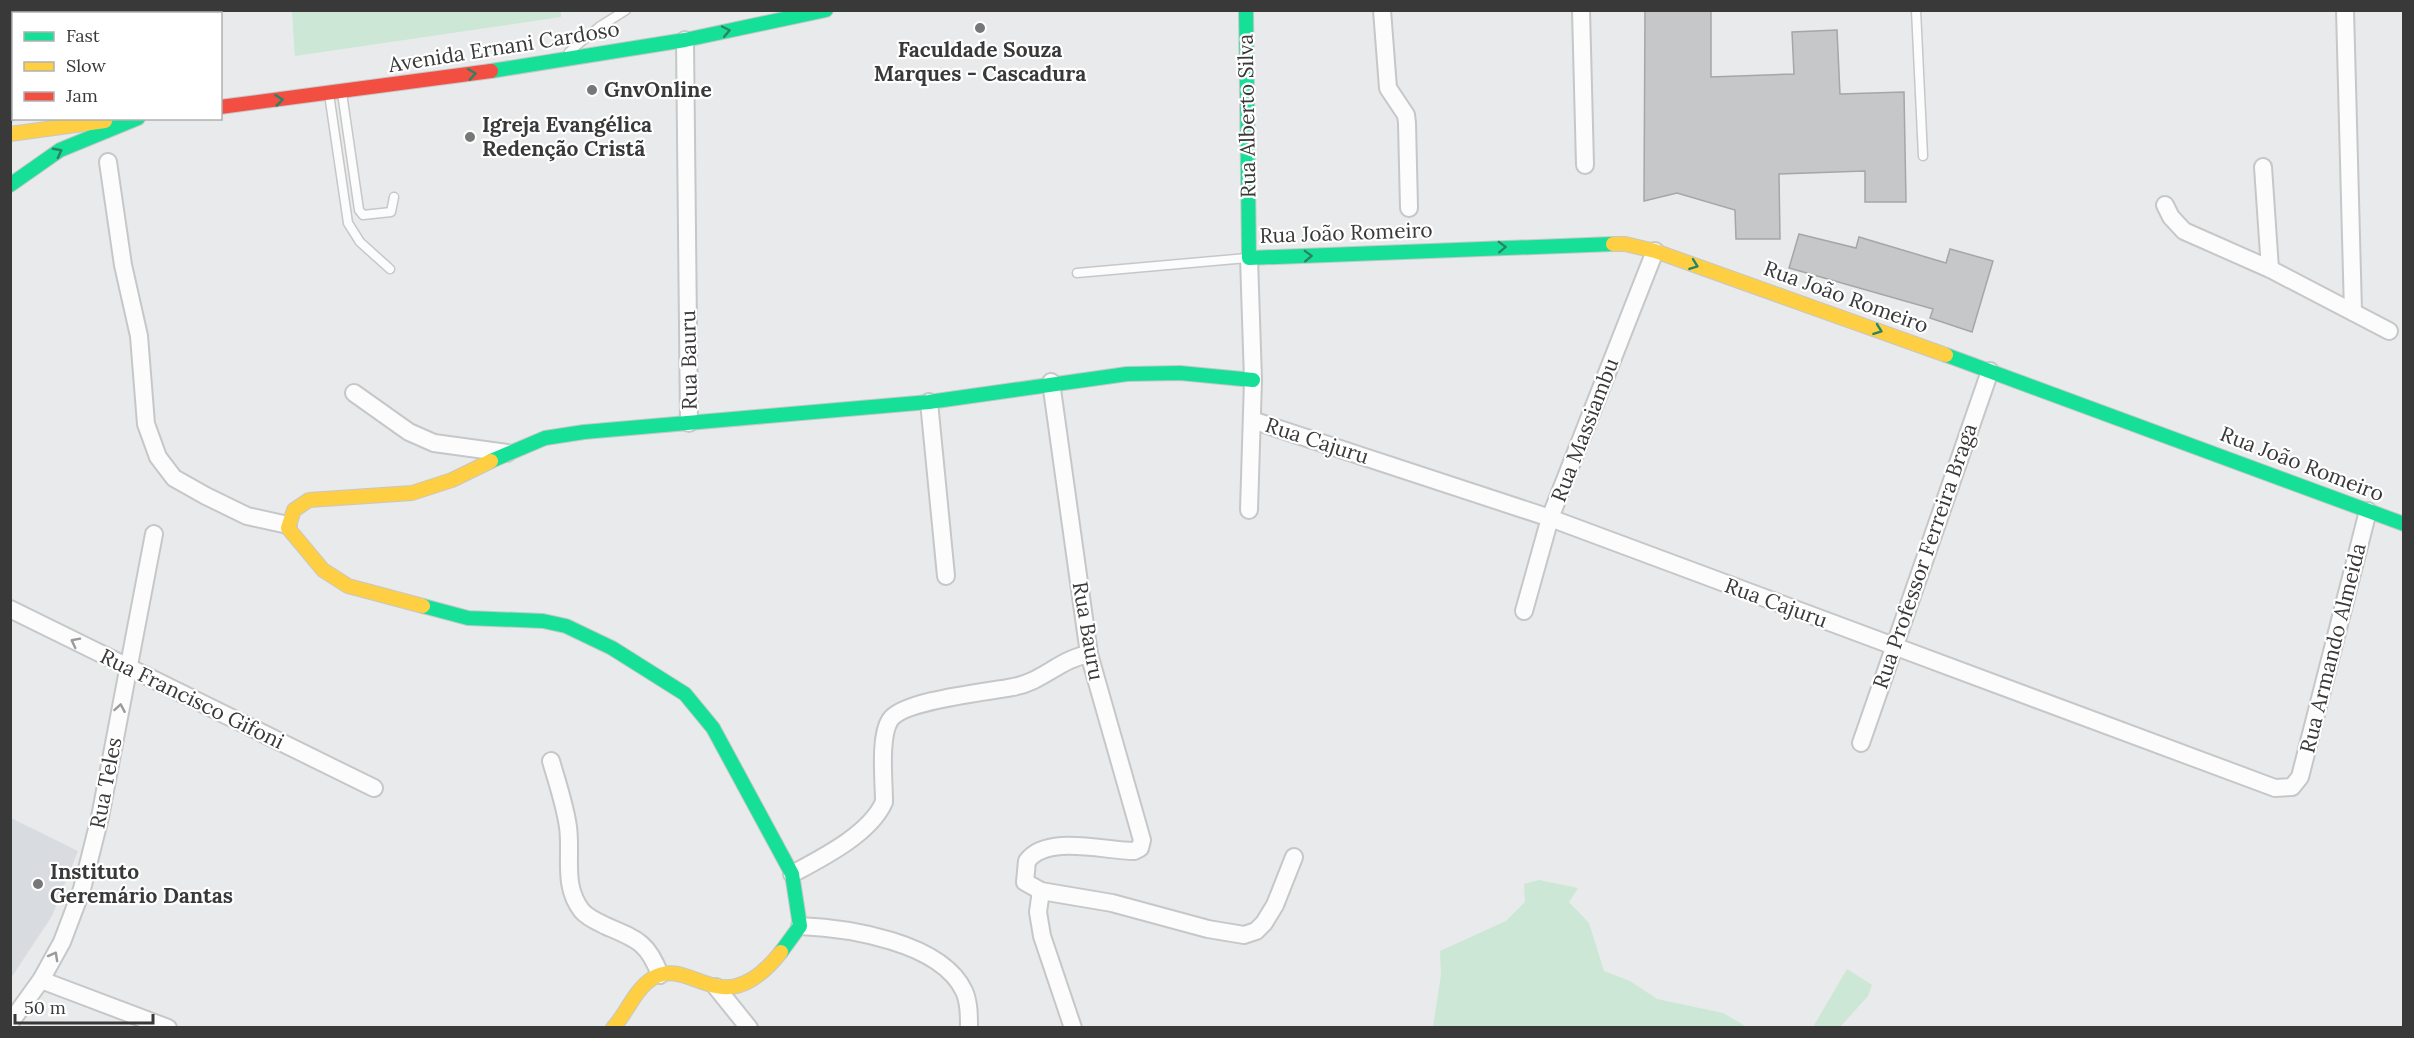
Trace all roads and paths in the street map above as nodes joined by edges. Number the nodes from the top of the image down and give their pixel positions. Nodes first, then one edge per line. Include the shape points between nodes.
1 (626, 10) edge
2 (826, 10) edge
3 (1246, 10) edge
4 (1382, 10) edge
5 (1581, 10) edge
6 (1916, 10) edge
7 (2345, 10) edge
8 (685, 40) junction
9 (558, 62) junction
10 (335, 93) junction
11 (222, 107) edge
12 (109, 120) edge
13 (133, 120) edge
14 (27, 128) edge
15 (1923, 156) dead end
16 (108, 162) dead end
17 (1585, 165) dead end
18 (2263, 167) dead end
19 (10, 185) edge
20 (394, 197) dead end
21 (2165, 205) dead end
22 (1409, 208) dead end
23 (1655, 251) junction
24 (1249, 258) junction
25 (390, 269) dead end
26 (2270, 269) junction
27 (1077, 273) dead end
28 (2353, 312) junction
29 (2389, 331) dead end
30 (1990, 370) junction
31 (1253, 380) junction
32 (1051, 382) junction
33 (354, 393) dead end
34 (929, 402) junction
35 (1252, 420) junction
36 (689, 423) junction
37 (507, 453) junction
38 (1249, 510) dead end
39 (2368, 511) junction
40 (1550, 518) junction
41 (2403, 524) edge
42 (288, 525) junction
43 (154, 534) dead end
44 (946, 576) dead end
45 (10, 609) edge
46 (1524, 611) dead end
47 (1893, 646) junction
48 (1089, 654) junction
49 (127, 668) junction
50 (1861, 742) dead end
51 (551, 761) dead end
52 (2295, 784) joint
53 (374, 788) dead end
54 (1294, 857) dead end
55 (792, 874) junction
56 (1041, 891) junction
57 (800, 926) junction
58 (660, 975) junction
59 (41, 980) junction
60 (716, 987) junction
61 (10, 1023) edge
62 (624, 1024) edge
63 (168, 1028) edge
64 (749, 1028) edge
65 (969, 1028) edge
66 (1073, 1028) edge

1 - 9 lane
8 -> 2 street, Avenida Ernani Cardoso
3 - 24 street, Rua Alberto Silva
4 - 22 street via 1388,87 1406,115
5 - 17 street
6 - 15 lane
7 - 28 street
8 - 9 street, Avenida Ernani Cardoso
8 - 36 street, Rua Bauru
10 -> 9 street, Avenida Ernani Cardoso
11 -> 10 street, Avenida Ernani Cardoso
10 - 20 lane via 360,210 363,215 391,212
10 - 25 lane via 348,223 360,242
12 - 14 street
19 -> 13 street via 60,150
16 - 42 street via 123,265 139,336 146,424 158,457 174,478 206,496 248,516
18 - 26 street
21 - 26 street via 2184,231
24 -> 23 street, Rua João Romeiro via 1598,243
23 -> 30 street, Rua João Romeiro
23 - 40 street, Rua Massiambu
24 - 27 lane
24 - 31 street, Rua Alberto Silva
26 - 28 street
28 - 29 street
30 - 39 street, Rua João Romeiro
30 - 47 street, Rua Professor Ferreira Braga
31 - 32 street, Rua Bauru via 1153,372
31 - 35 street, Rua Alberto Silva
32 - 34 street, Rua Bauru
32 - 48 street, Rua Bauru
33 - 37 street via 409,432 434,443
34 - 36 street, Rua Bauru
34 - 44 street
35 - 38 street, Rua Alberto Silva
35 - 40 street, Rua Cajuru
36 - 37 street via 545,438
37 - 42 street via 452,480 412,493 303,502 294,510
39 - 41 street, Rua João Romeiro
39 - 52 street, Rua Armando Almeida via 2300,777
40 - 46 street, Rua Massiambu
40 - 47 street, Rua Cajuru
42 - 55 street via 323,570 348,586 468,618 543,621 566,626 612,648 685,694 713,728
43 - 49 street, Rua Teles
49 -> 45 street, Rua Francisco Gifoni
47 - 50 street, Rua Professor Ferreira Braga
47 - 52 street, Rua Cajuru via 2276,788
48 - 55 street via 1069,659 1029,683 929,702 893,716 885,732 884,802 879,812 840,846
48 - 56 street, Rua Bauru via 1142,840 1140,848 1134,851 1058,846 1036,853 1027,861 1024,879
49 - 53 street, Rua Francisco Gifoni
59 -> 49 street, Rua Teles via 62,942 85,880
51 - 58 street via 568,826 567,868 574,896 583,912 595,921 641,942 650,951
54 - 56 street via 1264,923 1244,935 1112,903
55 - 57 street
56 - 66 street via 1038,912 1042,936
57 - 60 street via 760,974 742,985
57 - 65 street via 857,932 907,947 939,963 963,989
58 - 60 street
58 - 62 street via 644,985
59 - 61 street, Rua Teles
59 - 63 street
60 - 64 street

